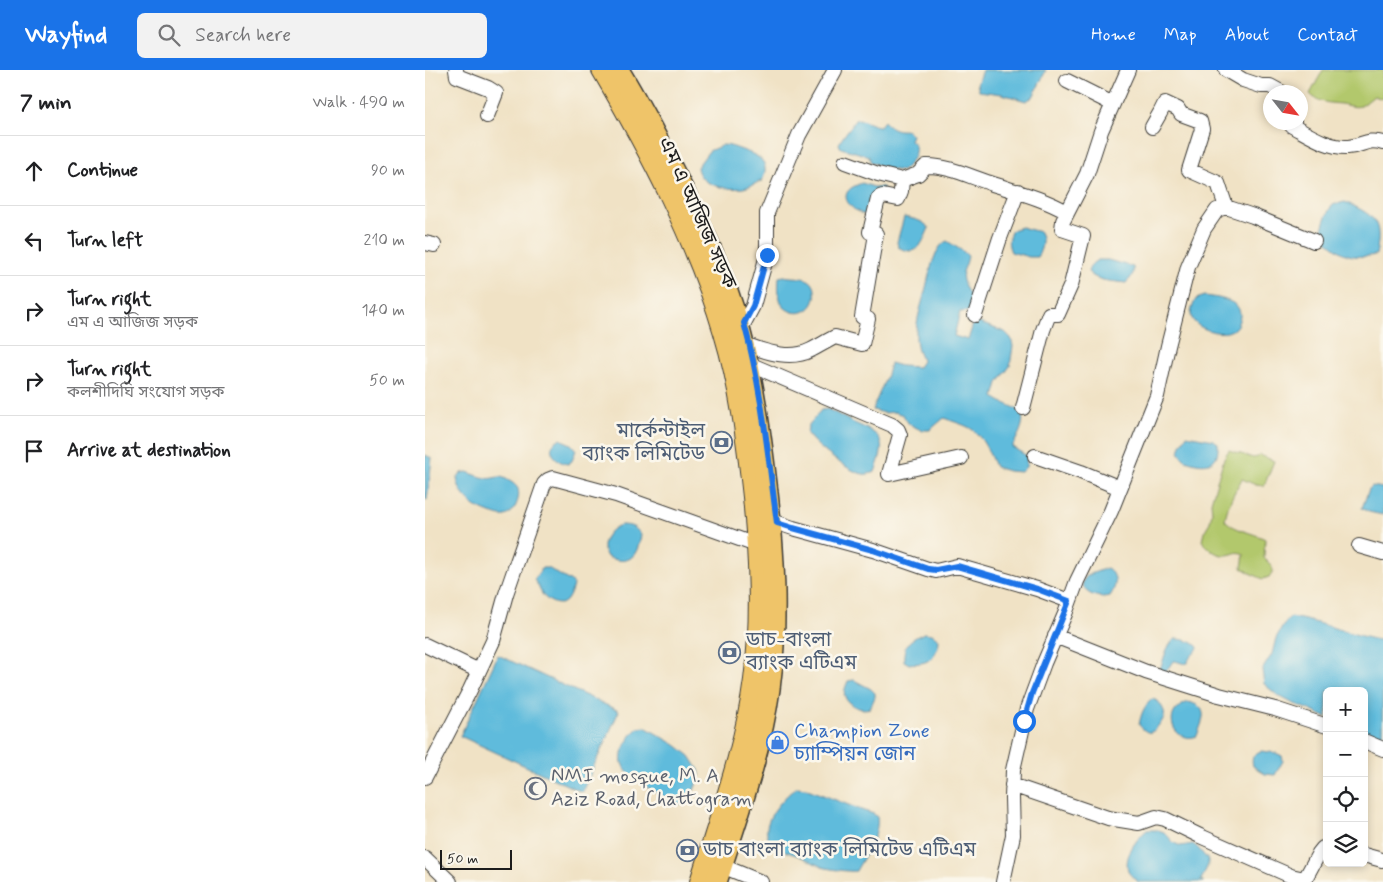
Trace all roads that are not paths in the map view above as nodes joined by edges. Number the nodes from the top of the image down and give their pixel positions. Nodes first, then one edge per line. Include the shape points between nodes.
1 (456, 70) edge
2 (601, 70) edge
3 (608, 70) edge
4 (618, 70) edge
5 (625, 70) edge
6 (835, 70) edge
7 (1128, 70) edge
8 (1226, 70) edge
9 (1067, 81) dead end
10 (1263, 86) edge
11 (1113, 104) junction
12 (487, 116) dead end
13 (1152, 127) dead end
14 (1299, 130) edge
15 (1383, 144) edge
16 (845, 162) dead end
17 (902, 180) junction
18 (1018, 191) junction
19 (1226, 207) junction
20 (1067, 212) junction
21 (1314, 241) dead end
22 (975, 315) dead end
23 (744, 323) junction
24 (750, 346) junction
25 (754, 366) junction
26 (1023, 408) dead end
27 (1035, 456) dead end
28 (961, 458) dead end
29 (1120, 488) junction
30 (777, 523) junction
31 (756, 545) junction
32 (1359, 546) dead end
33 (1383, 554) edge
34 (1069, 601) junction
35 (1055, 636) junction
36 (425, 645) edge
37 (479, 671) junction
38 (1323, 725) edge
39 (1368, 743) edge
40 (1383, 750) edge
41 (425, 777) edge
42 (1012, 785) junction
43 (1323, 848) edge
44 (1368, 856) edge
45 (425, 858) edge
46 (1383, 861) edge
47 (722, 877) edge
48 (450, 882) edge
49 (699, 882) edge
50 (705, 882) edge
51 (761, 882) edge
52 (1003, 882) edge

1 - 12 street via 457,76 496,93
2 - 31 main road, এম এ আজিজ সড়ক via 666,190 707,285 723,334 743,434
3 - 50 highway via 672,188 713,283 730,331 756,482 764,586 758,689 736,781
4 - 47 highway via 680,184 724,280 752,381 760,431 772,534 774,639 759,742
5 - 23 main road, এম এ আজিজ সড়ক via 651,112 709,230
6 - 23 street via 799,135 767,213 767,255 753,306
7 - 11 street
8 - 10 street
9 - 11 street
11 - 20 street via 1087,174
13 - 19 street via 1165,103 1200,121 1202,128 1189,170 1218,183
14 - 15 street via 1325,144 1348,147 1373,140
16 - 17 street
17 - 18 street via 928,166
17 - 24 street via 898,199 883,196 878,199 870,232 876,234 862,316 869,319 863,344 835,337 805,353 784,355
18 - 20 street
18 - 22 street
19 - 21 street
19 - 29 street via 1217,210 1204,229 1188,267 1157,396
20 - 26 street via 1062,229 1083,236 1071,286 1058,314 1049,314 1043,330
23 - 24 main road, এম এ আজিজ সড়ক
24 - 25 main road, এম এ আজিজ সড়ক
25 - 28 street via 892,425 900,435 889,474
25 - 30 main road, এম এ আজিজ সড়ক
27 - 29 street
29 - 34 street
30 - 34 street via 928,569 957,566
30 - 47 main road, এম এ আজিজ সড়ক via 781,586 774,691 764,744
31 - 37 street via 616,495 553,478 548,480 506,594 493,641
31 - 49 main road, এম এ আজিজ সড়ক via 758,631 749,708
32 - 33 street
34 - 35 street
35 - 38 street via 1145,672
35 - 42 street via 1027,709
36 - 37 street
37 - 41 street
39 - 40 street
42 - 43 street via 1108,818 1139,823 1156,817 1165,819 1300,878 1306,877
42 - 52 street via 1013,835
44 - 46 street
45 - 48 street
47 - 51 street

